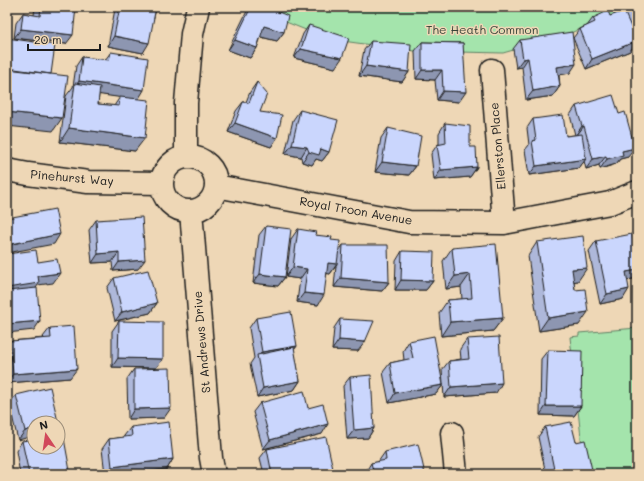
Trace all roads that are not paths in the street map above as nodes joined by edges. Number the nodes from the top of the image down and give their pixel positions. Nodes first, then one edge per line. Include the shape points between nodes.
1 (198, 7) edge
2 (492, 70) dead end
3 (186, 157) junction
4 (7, 170) edge
5 (162, 183) junction
6 (216, 186) junction
7 (637, 192) edge
8 (191, 211) junction
9 (504, 223) junction
10 (452, 433) dead end
11 (214, 474) edge
12 (456, 474) edge

1 - 3 street via 192,34 186,103
2 - 9 street, Ellerston Place
3 - 5 street via 176,160 169,166
3 - 6 street via 196,157 211,167
4 - 5 street, Pinehurst Way via 88,182
5 - 8 street via 167,198 173,205
6 - 8 street via 214,195 208,203
6 - 9 street, Royal Troon Avenue via 409,222
7 - 9 street, Royal Troon Avenue via 610,203
8 - 11 street, St Andrews Drive
10 - 12 street

